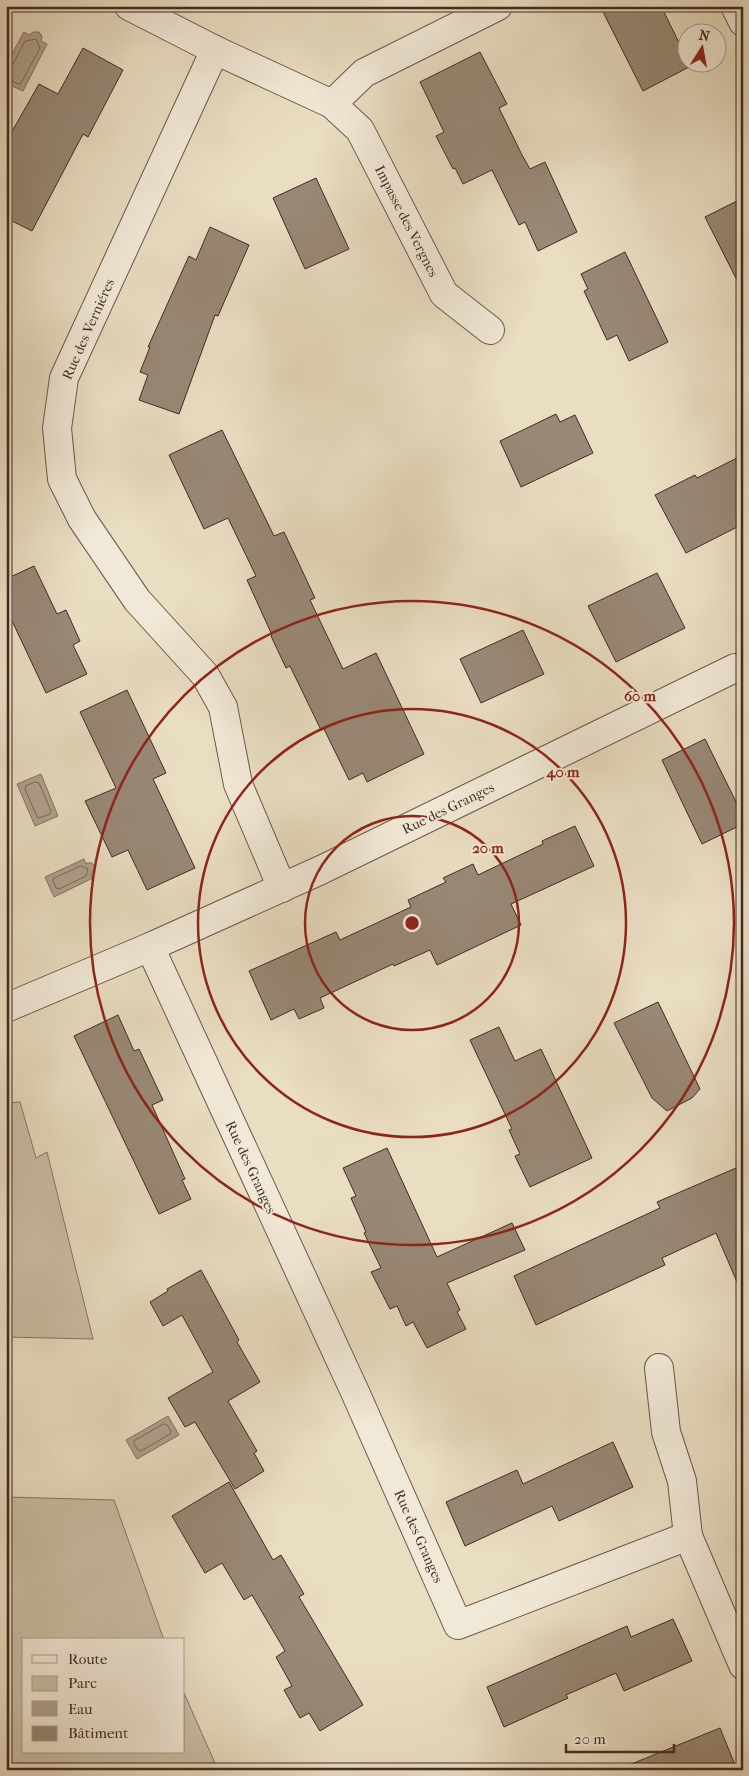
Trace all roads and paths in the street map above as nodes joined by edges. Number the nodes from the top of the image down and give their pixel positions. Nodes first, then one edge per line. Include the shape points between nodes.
1 (130, 6) edge
2 (498, 6) edge
3 (735, 6) edge
4 (743, 22) edge
5 (215, 50) junction
6 (332, 104) junction
7 (490, 330) dead end
8 (740, 667) edge
9 (282, 888) junction
10 (150, 948) junction
11 (6, 1008) edge
12 (659, 1368) dead end
13 (688, 1536) junction
14 (743, 1665) edge

1 - 5 street
2 - 6 street via 364,73
3 - 4 street
5 - 6 street
5 - 9 street, Rue des Verniéres via 64,378 57,428 62,480 82,519 137,600 205,675 223,707 238,784
6 - 7 street, Impasse des Vergnes via 360,130 444,294
8 - 9 street, Rue des Granges
9 - 10 street, Rue des Granges
10 - 11 street
10 - 13 street, Rue des Granges via 355,1392 458,1625
12 - 13 street via 666,1432 682,1481
13 - 14 street

